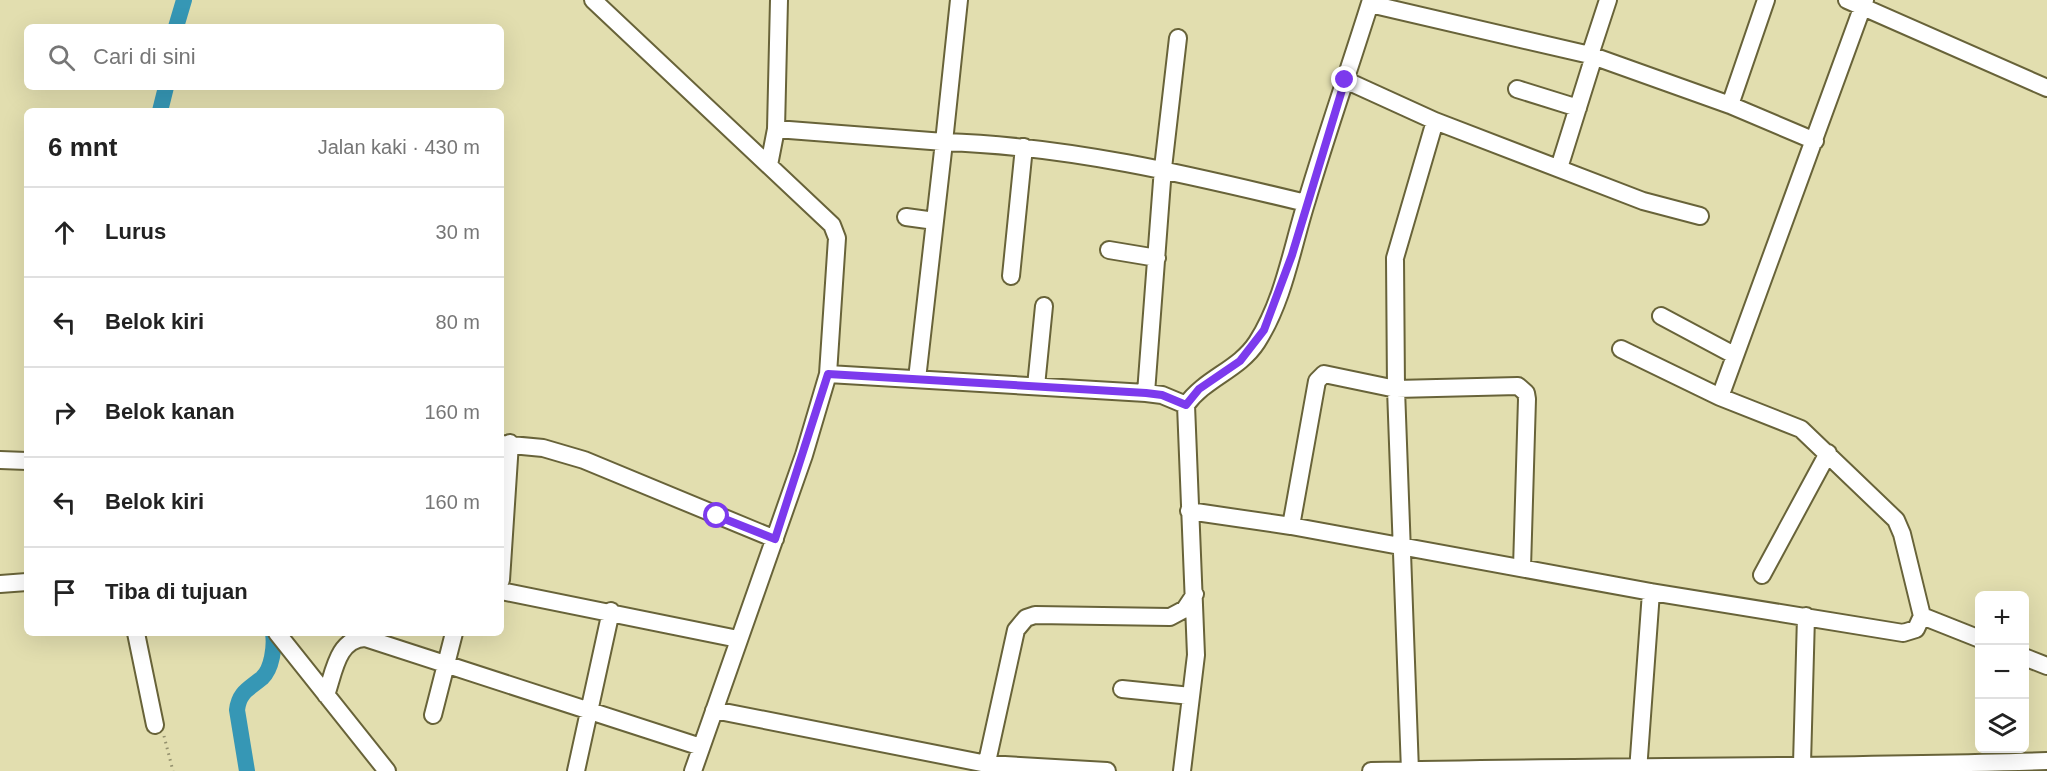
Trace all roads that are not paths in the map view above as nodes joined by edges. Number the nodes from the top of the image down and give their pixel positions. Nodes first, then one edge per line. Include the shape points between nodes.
1 (593, 0) edge
2 (779, 0) edge
3 (959, 0) edge
4 (1608, 0) edge
5 (1766, 0) edge
6 (1371, 2) edge
7 (1858, 2) edge
8 (611, 7) edge
9 (1179, 38) dead end
10 (1592, 55) junction
11 (1348, 72) junction
12 (2047, 88) edge
13 (1517, 89) dead end
14 (1730, 105) junction
15 (1578, 108) junction
16 (1435, 122) junction
17 (776, 129) junction
18 (1815, 141) junction
19 (944, 142) junction
20 (1024, 147) junction
21 (770, 165) junction
22 (1162, 168) junction
23 (1559, 168) junction
24 (1306, 203) junction
25 (1700, 216) dead end
26 (906, 217) dead end
27 (935, 221) junction
28 (1109, 250) dead end
29 (1157, 258) junction
30 (1011, 276) dead end
31 (1044, 306) dead end
32 (1661, 316) dead end
33 (1621, 349) dead end
34 (1734, 355) junction
35 (828, 374) junction
36 (917, 380) junction
37 (1036, 386) junction
38 (1396, 389) junction
39 (1146, 393) junction
40 (1720, 397) junction
41 (1186, 405) junction
42 (505, 444) edge
43 (1826, 459) junction
44 (0, 460) edge
45 (24, 461) edge
46 (504, 478) edge
47 (1189, 511) junction
48 (1291, 526) junction
49 (775, 539) junction
50 (1403, 547) junction
51 (1522, 568) junction
52 (1762, 575) dead end
53 (24, 582) edge
54 (0, 584) edge
55 (504, 592) edge
56 (1651, 592) junction
57 (1195, 594) junction
58 (611, 611) junction
59 (1806, 616) junction
60 (1922, 616) junction
61 (137, 636) edge
62 (279, 636) edge
63 (453, 636) edge
64 (1975, 637) edge
65 (738, 639) junction
66 (2029, 659) edge
67 (445, 665) junction
68 (2047, 666) edge
69 (1122, 689) dead end
70 (326, 695) junction
71 (1191, 696) junction
72 (588, 710) junction
73 (714, 710) junction
74 (433, 716) dead end
75 (159, 728) road end
76 (701, 747) junction
77 (2047, 761) edge
78 (1802, 764) junction
79 (986, 767) edge
80 (1785, 768) edge
81 (1639, 770) edge
82 (387, 771) edge
83 (576, 771) edge
84 (693, 771) edge
85 (1107, 771) edge
86 (1182, 771) edge
87 (1371, 771) edge
88 (1410, 771) edge

1 - 8 street
2 - 17 street
3 - 19 street
4 - 10 street
5 - 14 street
6 - 10 street
6 - 11 street
7 - 12 street
7 - 18 street
8 - 21 street
9 - 22 street
10 - 14 street
10 - 15 street
11 - 16 street
11 - 24 street
13 - 15 street
14 - 18 street
15 - 23 street
16 - 23 street
16 - 38 street via 1395,251
17 - 19 street
17 - 21 street
18 - 34 street
19 - 20 street
19 - 27 street
20 - 22 street
20 - 30 street
21 - 35 street via 837,234
22 - 24 street
22 - 29 street
23 - 25 street via 1643,201
24 - 41 street via 1278,294 1256,344 1240,361 1199,389
26 - 27 street
27 - 36 street
28 - 29 street
29 - 39 street
31 - 37 street
32 - 34 street
33 - 40 street
34 - 40 street
35 - 36 street
35 - 49 street
36 - 37 street
37 - 39 street
38 - 48 street via 1328,374 1317,381
38 - 50 street
38 - 51 street via 1518,386 1526,393
39 - 41 street
40 - 43 street via 1794,426
41 - 47 street
42 - 46 street
42 - 49 street via 543,448 584,460
43 - 52 street
43 - 60 street via 1896,520
44 - 45 street
47 - 48 street
47 - 57 street
48 - 50 street
49 - 65 street
50 - 51 street
50 - 88 street
51 - 56 street
53 - 54 street
55 - 58 street
56 - 59 street
56 - 81 street
57 - 71 street via 1196,654
57 - 79 street via 1185,609 1170,617 1035,615 1019,624
58 - 65 street
58 - 72 street
59 - 60 street via 1903,633 1916,629
59 - 78 street
60 - 64 street
61 - 75 street
62 - 70 street
63 - 67 street
65 - 73 street
66 - 68 street
67 - 70 street via 365,638 352,639 343,648
67 - 72 street
67 - 74 street
69 - 71 street
70 - 82 street
71 - 86 street
72 - 76 street
72 - 83 street
73 - 76 street
73 - 79 street
76 - 84 street
77 - 78 street
78 - 80 street
79 - 85 street
80 - 81 street
81 - 88 street
87 - 88 street

